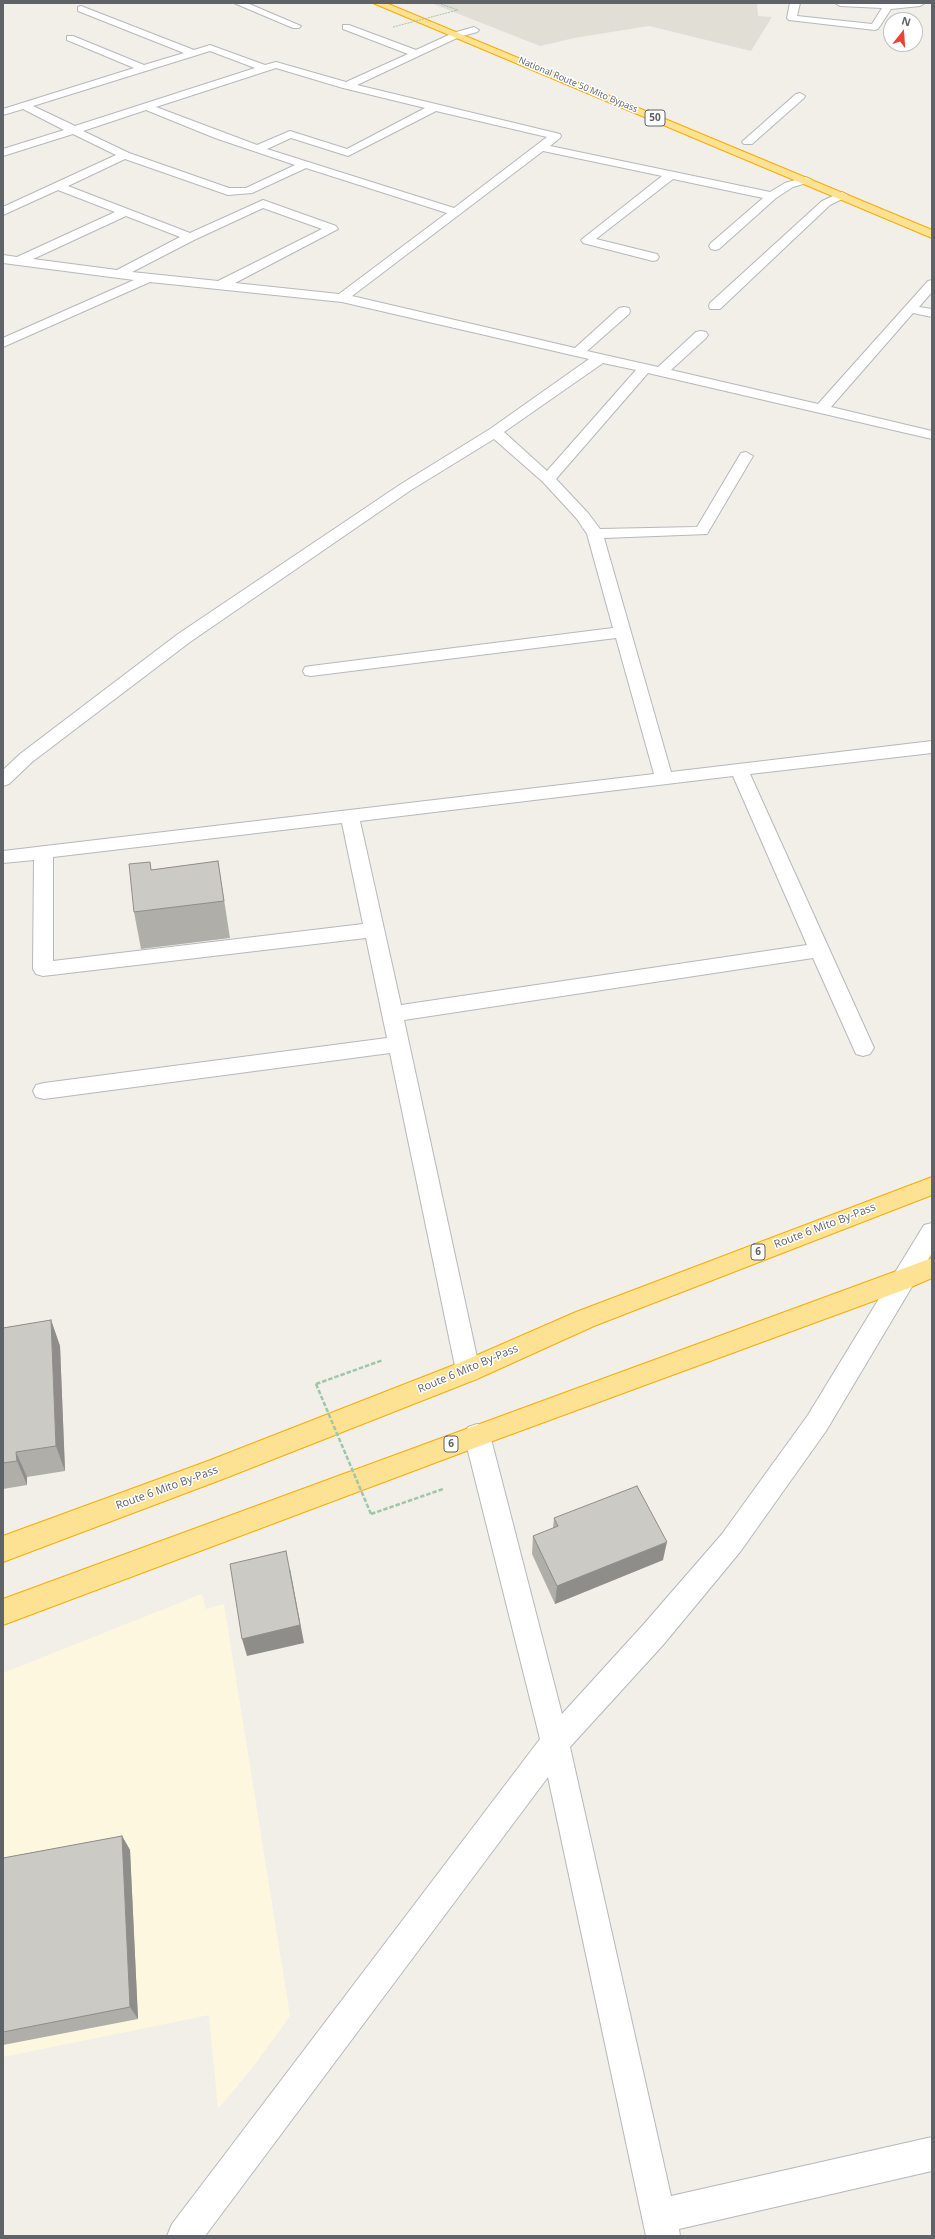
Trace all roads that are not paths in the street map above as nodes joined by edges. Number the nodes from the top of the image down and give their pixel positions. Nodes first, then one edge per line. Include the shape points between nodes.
1 (239, 3) edge
2 (378, 3) edge
3 (795, 3) edge
4 (840, 3) edge
5 (920, 3) edge
6 (888, 6) junction
7 (81, 9) dead end
8 (460, 24) dead end
9 (296, 26) dead end
10 (346, 27) dead end
11 (477, 31) joint
12 (456, 35) junction
13 (70, 38) dead end
14 (194, 53) junction
15 (416, 53) junction
16 (144, 69) junction
17 (266, 69) junction
18 (347, 86) junction
19 (800, 96) dead end
20 (24, 106) junction
21 (147, 107) junction
22 (435, 107) junction
23 (3, 112) edge
24 (75, 129) junction
25 (744, 140) joint
26 (540, 147) junction
27 (761, 148) dead end
28 (257, 149) junction
29 (3, 153) edge
30 (125, 155) junction
31 (306, 164) junction
32 (671, 175) junction
33 (806, 180) junction
34 (56, 186) junction
35 (842, 195) junction
36 (772, 196) junction
37 (3, 211) edge
38 (125, 212) junction
39 (456, 212) junction
40 (932, 234) edge
41 (190, 237) junction
42 (715, 246) dead end
43 (653, 256) dead end
44 (3, 259) edge
45 (19, 261) junction
46 (119, 274) junction
47 (149, 278) junction
48 (932, 284) edge
49 (221, 285) junction
50 (342, 298) junction
51 (715, 306) dead end
52 (911, 309) junction
53 (624, 311) dead end
54 (932, 313) edge
55 (701, 335) dead end
56 (3, 343) edge
57 (577, 353) junction
58 (599, 359) junction
59 (645, 368) junction
60 (662, 372) junction
61 (821, 410) junction
62 (495, 432) junction
63 (932, 435) edge
64 (746, 456) dead end
65 (548, 479) junction
66 (595, 534) junction
67 (622, 632) junction
68 (311, 671) dead end
69 (932, 747) edge
70 (739, 770) junction
71 (664, 778) junction
72 (3, 780) edge
73 (350, 816) junction
74 (44, 853) junction
75 (3, 857) edge
76 (374, 930) junction
77 (819, 950) junction
78 (391, 1014) junction
79 (398, 1044) junction
80 (863, 1048) dead end
81 (44, 1091) dead end
82 (932, 1186) edge
83 (932, 1232) edge
84 (932, 1268) edge
85 (901, 1281) junction
86 (468, 1371) junction
87 (477, 1435) junction
88 (3, 1549) edge
89 (3, 1612) edge
90 (555, 1743) junction
91 (932, 2154) edge
92 (661, 2226) edge
93 (184, 2236) edge

1 - 9 street
2 - 12 highway, National Route 50 Mito Bypass / 50
3 - 6 street via 792,18 875,27
4 - 6 street
5 - 6 street
7 - 14 street
8 - 11 highway
10 - 15 street
11 - 12 street
12 - 15 street
12 - 33 highway, National Route 50 Mito Bypass / 50
13 - 16 street
14 - 16 street
14 - 17 street via 210,48
15 - 18 street
16 - 20 street
17 - 18 street via 276,65
17 - 21 street
18 - 22 street
19 - 25 street
20 - 23 street
20 - 24 street
21 - 24 street
21 - 28 street
22 - 26 street via 556,136
22 - 28 street via 348,153 290,134
24 - 29 street
24 - 30 street
25 - 27 highway
26 - 32 street
26 - 39 street
28 - 31 street
30 - 31 street via 228,192 248,191
30 - 34 street
31 - 39 street
32 - 36 street
32 - 43 street via 588,240
33 - 35 highway, National Route 50 Mito Bypass / 50
33 - 36 street via 789,185
34 - 37 street
34 - 38 street
35 - 40 highway, National Route 50 Mito Bypass / 50
35 - 51 street via 826,202
36 - 42 street
38 - 41 street
38 - 45 street
39 - 50 street
41 - 46 street
41 - 49 street via 263,204 332,229
44 - 45 street
45 - 46 street
46 - 47 street
47 - 49 street
47 - 56 street
48 - 52 street
49 - 50 street
50 - 57 street
52 - 54 street
52 - 61 street
53 - 57 street
55 - 60 street
57 - 58 street
58 - 59 street
58 - 62 street
59 - 60 street
59 - 65 street
60 - 61 street
61 - 63 street
62 - 65 street
62 - 72 street via 406,487 184,638 26,758
64 - 66 street via 702,531
65 - 66 street via 583,516
66 - 67 street
67 - 68 street
67 - 71 street
69 - 70 street
70 - 71 street
70 - 77 street
71 - 73 street
73 - 74 street
73 - 76 street
74 - 75 street
74 - 76 street via 43,969
76 - 78 street
77 - 78 street
77 - 80 street
78 - 79 street
79 - 81 street
79 - 86 street
82 - 86 highway, Route 6 Mito By-Pass / 6 via 585,1319
83 - 85 street
84 - 85 highway, 6
85 - 87 highway, 6
85 - 90 street via 817,1423 730,1543 653,1635
86 - 88 highway, Route 6 Mito By-Pass / 6 via 214,1471
87 - 89 highway, 6
87 - 90 street
90 - 92 street
90 - 93 street
91 - 92 street

